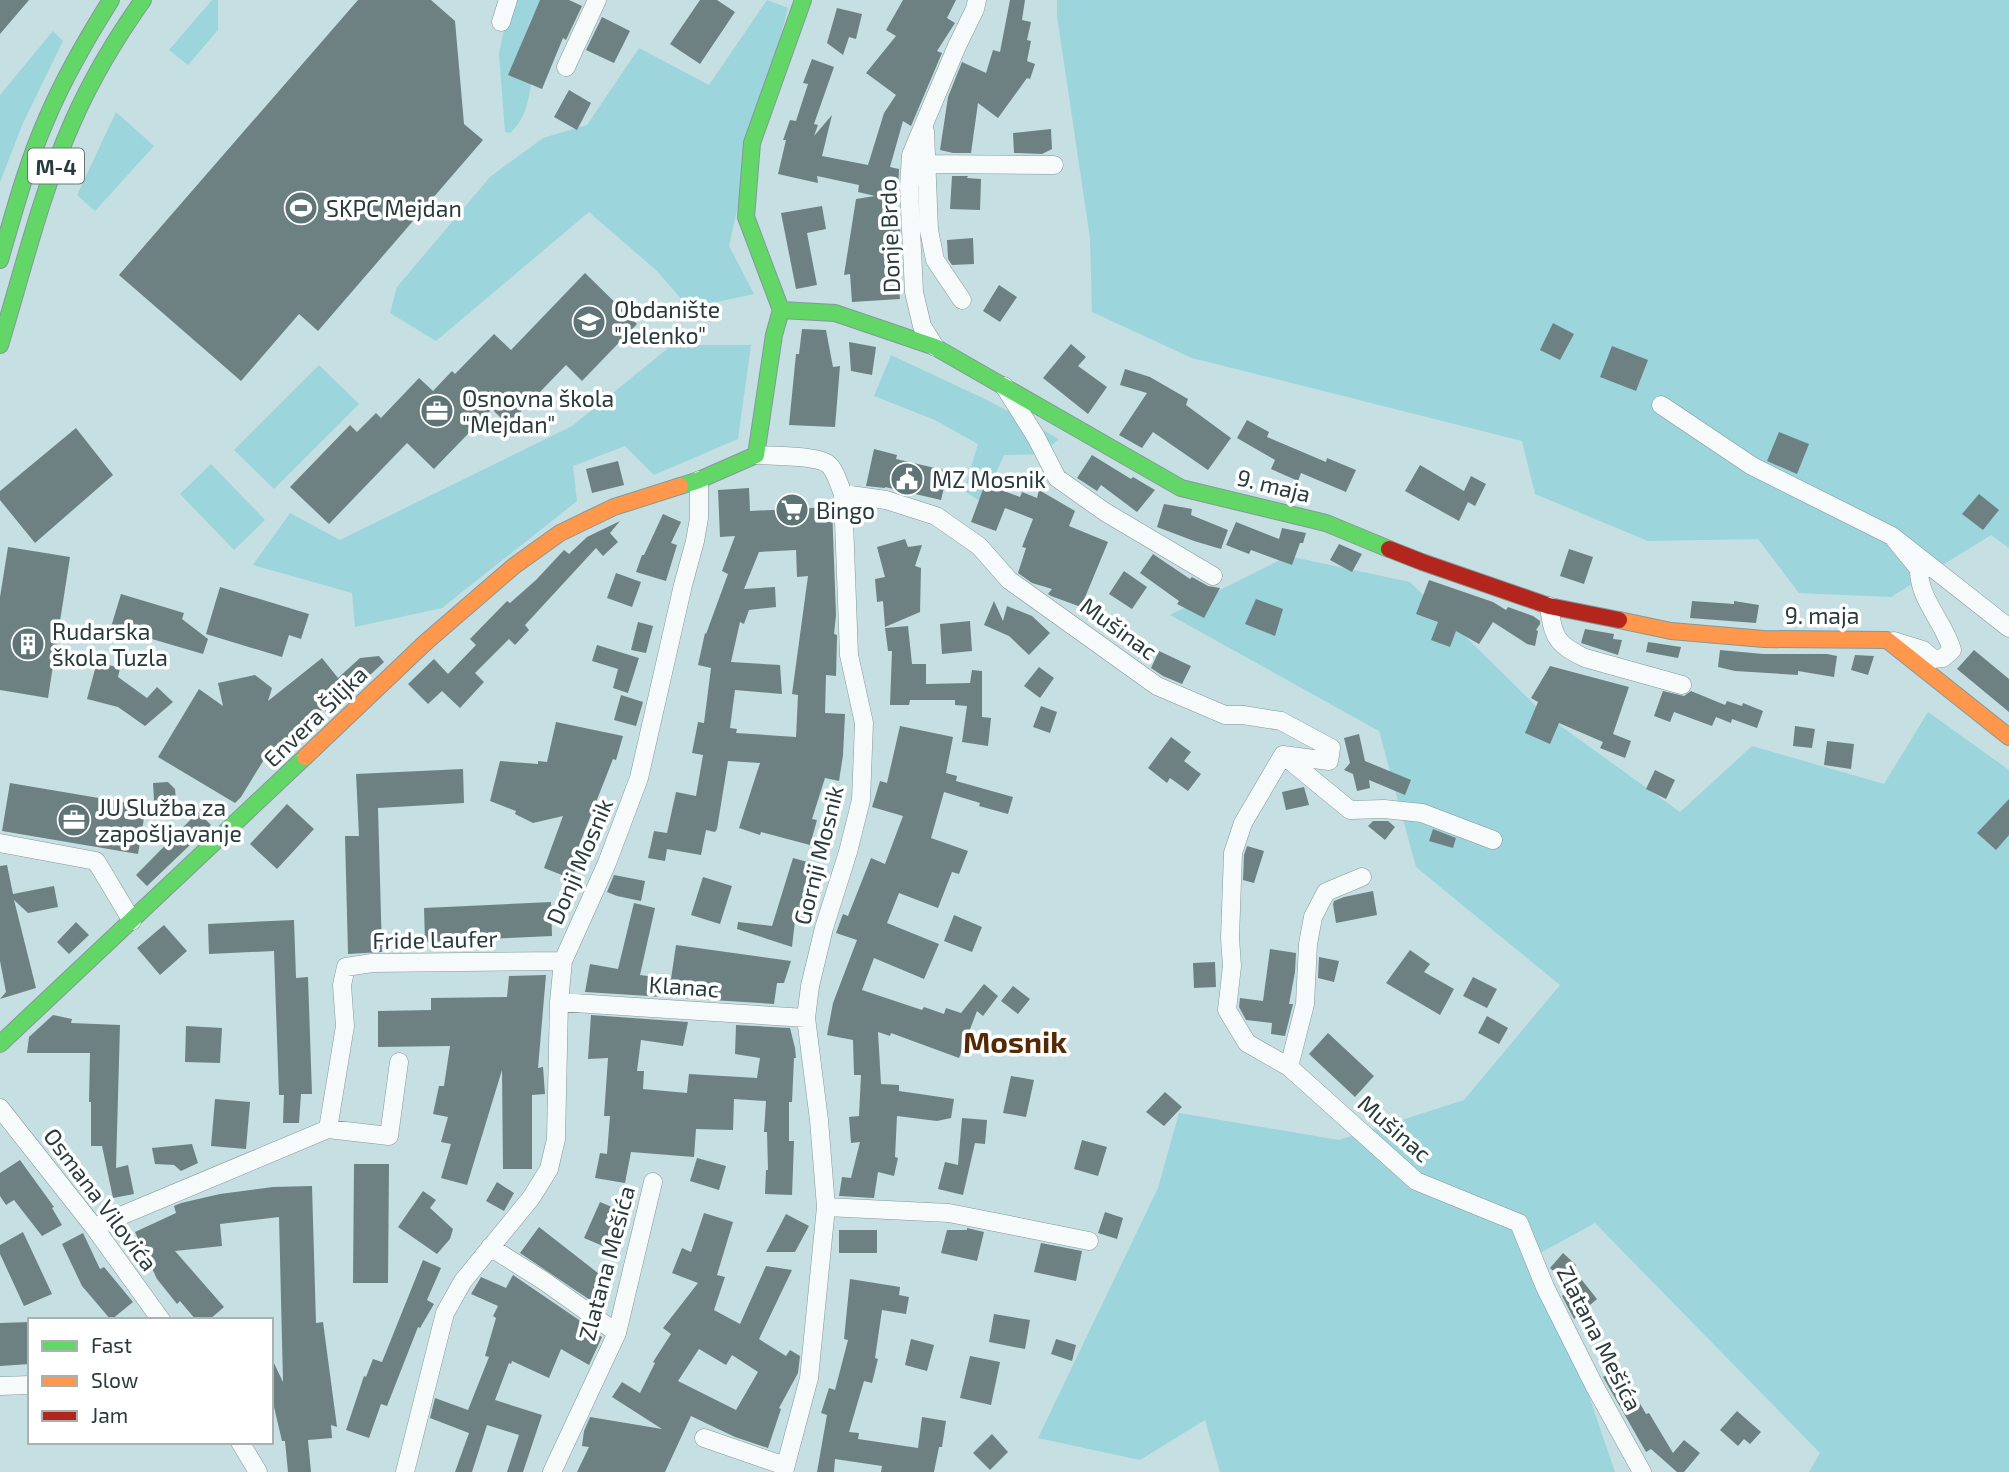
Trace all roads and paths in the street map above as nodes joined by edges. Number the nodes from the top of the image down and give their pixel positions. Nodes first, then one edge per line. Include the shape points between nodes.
1 (111, 0) edge
2 (508, 0) edge
3 (597, 0) edge
4 (803, 0) edge
5 (977, 0) edge
6 (141, 1) edge
7 (501, 22) dead end
8 (566, 67) dead end
9 (925, 121) junction
10 (926, 164) junction
11 (1054, 166) dead end
12 (0, 260) edge
13 (962, 300) dead end
14 (781, 310) junction
15 (0, 345) edge
16 (935, 347) junction
17 (1002, 384) junction
18 (1661, 405) dead end
19 (756, 455) junction
20 (699, 480) junction
21 (843, 494) junction
22 (1892, 536) junction
23 (1213, 576) dead end
24 (1549, 606) junction
25 (2009, 628) edge
26 (1887, 640) junction
27 (1682, 685) dead end
28 (2009, 737) edge
29 (1283, 755) junction
30 (1493, 840) dead end
31 (0, 843) edge
32 (1362, 877) dead end
33 (132, 921) junction
34 (563, 961) junction
35 (559, 1002) junction
36 (806, 1018) junction
37 (0, 1044) edge
38 (399, 1062) dead end
39 (1289, 1067) junction
40 (0, 1108) edge
41 (328, 1129) junction
42 (653, 1182) dead end
43 (827, 1207) junction
44 (1519, 1223) joint
45 (94, 1227) junction
46 (1089, 1241) dead end
47 (490, 1247) junction
48 (160, 1318) edge
49 (617, 1333) junction
50 (28, 1385) edge
51 (0, 1386) edge
52 (704, 1438) dead end
53 (241, 1444) edge
54 (785, 1469) edge
55 (258, 1472) edge
56 (405, 1472) edge
57 (552, 1472) edge
58 (1642, 1472) edge

1 - 12 street, M-4 via 69,71 39,136
2 - 7 street
3 - 8 street
4 - 14 street via 752,143 746,217
5 - 9 street, Donje Brdo
6 - 15 street, M-4 via 92,81 65,140
9 - 10 street, Donje Brdo
9 - 16 street, Donje Brdo via 911,155 909,187 914,292 922,326
10 - 11 street, Donje Brdo
10 - 13 street, Donje Brdo via 934,260
14 - 16 street, 9. maja via 835,313
14 - 19 street
16 - 17 street, 9. maja
17 - 23 street, 9. maja via 1057,478
17 - 24 street, 9. maja via 1181,488 1326,523
18 - 22 street, 9. maja via 1752,466
19 - 20 street, Envera Šiljka
19 - 21 street, Gornji Mosnik via 828,464
20 - 33 street, Envera Šiljka via 614,507 560,533 514,566 426,642
20 - 34 street, Donji Mosnik via 695,541 639,778
21 - 29 street, Mušinac via 886,500 936,516 979,546 1009,580 1157,686 1224,715 1281,721 1331,748 1329,761
21 - 36 street, Gornji Mosnik via 849,655 864,723 861,800 824,928
22 - 25 street, 9. maja
22 - 26 street, 9. maja via 1919,569 1918,582 1952,650 1933,659 1923,650
24 - 26 street, 9. maja via 1671,631 1764,639
24 - 27 street via 1552,632 1570,651
26 - 28 street, 9. maja
29 - 30 street via 1350,810 1422,813
29 - 39 street, Mušinac via 1243,823 1233,853 1227,1010 1247,1043
31 - 33 street via 96,861
32 - 39 street via 1326,892 1313,916 1304,1004
33 - 37 street, Envera Šiljka
34 - 35 street, Donji Mosnik
34 - 41 street, Fride Laufer via 346,967 342,985 345,1026
35 - 36 street, Klanac
35 - 47 street, Donji Mosnik via 556,1139 549,1169
36 - 43 street, Gornji Mosnik
38 - 41 street via 389,1136
39 - 44 street, Mušinac via 1416,1181
40 - 45 street, Osmana Vilovića
41 - 45 street
42 - 49 street, Zlatana Mešića
43 - 46 street via 949,1213
43 - 54 street, Gornji Mosnik via 809,1378
44 - 58 street, Zlatana Mešića via 1545,1287
45 - 48 street, Osmana Vilovića
47 - 49 street
47 - 56 street, Donji Mosnik via 463,1280 445,1313
49 - 57 street, Zlatana Mešića
50 - 51 street
52 - 54 street, Gornji Mosnik
53 - 55 street

